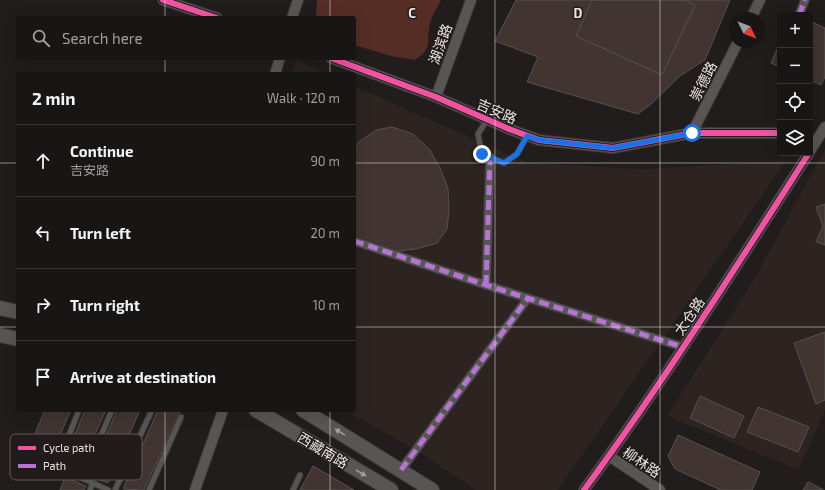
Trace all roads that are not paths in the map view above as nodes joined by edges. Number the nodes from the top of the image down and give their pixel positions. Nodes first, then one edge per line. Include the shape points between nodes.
1 (163, 0) edge
2 (298, 0) edge
3 (471, 0) edge
4 (760, 0) edge
5 (805, 0) edge
6 (754, 12) edge
7 (800, 12) edge
8 (211, 16) edge
9 (293, 16) edge
10 (735, 48) edge
11 (279, 60) edge
12 (336, 60) edge
13 (276, 72) edge
14 (436, 97) junction
15 (487, 120) junction
16 (824, 132) edge
17 (692, 133) junction
18 (777, 133) edge
19 (813, 134) edge
20 (527, 136) junction
21 (813, 147) edge
22 (806, 156) edge
23 (490, 157) junction
24 (356, 242) edge
25 (486, 285) junction
26 (528, 298) junction
27 (0, 308) edge
28 (16, 312) edge
29 (0, 335) edge
30 (16, 339) edge
31 (683, 347) junction
32 (78, 412) edge
33 (111, 412) edge
34 (151, 412) edge
35 (222, 412) edge
36 (259, 412) edge
37 (306, 412) edge
38 (181, 417) dead end
39 (70, 434) edge
40 (102, 434) edge
41 (141, 434) edge
42 (609, 456) junction
43 (401, 470) junction
44 (300, 476) dead end
45 (87, 480) edge
46 (120, 480) edge
47 (93, 483) junction
48 (90, 490) edge
49 (108, 490) edge
50 (115, 490) edge
51 (149, 490) edge
52 (195, 490) edge
53 (293, 490) edge
54 (391, 490) edge
55 (432, 490) edge
56 (584, 490) edge
57 (660, 490) edge

1 - 8 street
2 - 9 street
3 - 14 street, 湖滨路
4 - 6 street
5 - 7 street
10 - 17 street, 崇德路
11 - 13 street
12 - 14 street, 吉安路
14 - 15 street, 吉安路
15 - 20 street, 吉安路
15 - 23 lane via 478,134 482,154
16 - 19 street
16 - 21 street, 太仓路
17 - 18 street, 吉安路
17 - 20 street, 吉安路 via 613,148 539,140
20 - 23 lane via 517,154 504,163
22 - 31 street, 太仓路
23 - 25 street
24 - 25 street
25 - 26 street
26 - 31 street
26 - 43 street
27 - 28 main road
29 - 30 main road
31 - 42 street, 太仓路
32 - 39 lane
33 - 40 lane
34 - 41 lane
35 - 52 street
36 -> 54 main road, 西藏南路
43 -> 37 main road, 西藏南路
38 - 51 lane
42 - 56 street, 太仓路
42 - 57 street, 柳林路
43 - 55 main road, 西藏南路
44 - 53 lane
45 - 47 lane
46 - 50 lane
47 - 48 lane
47 - 49 lane

